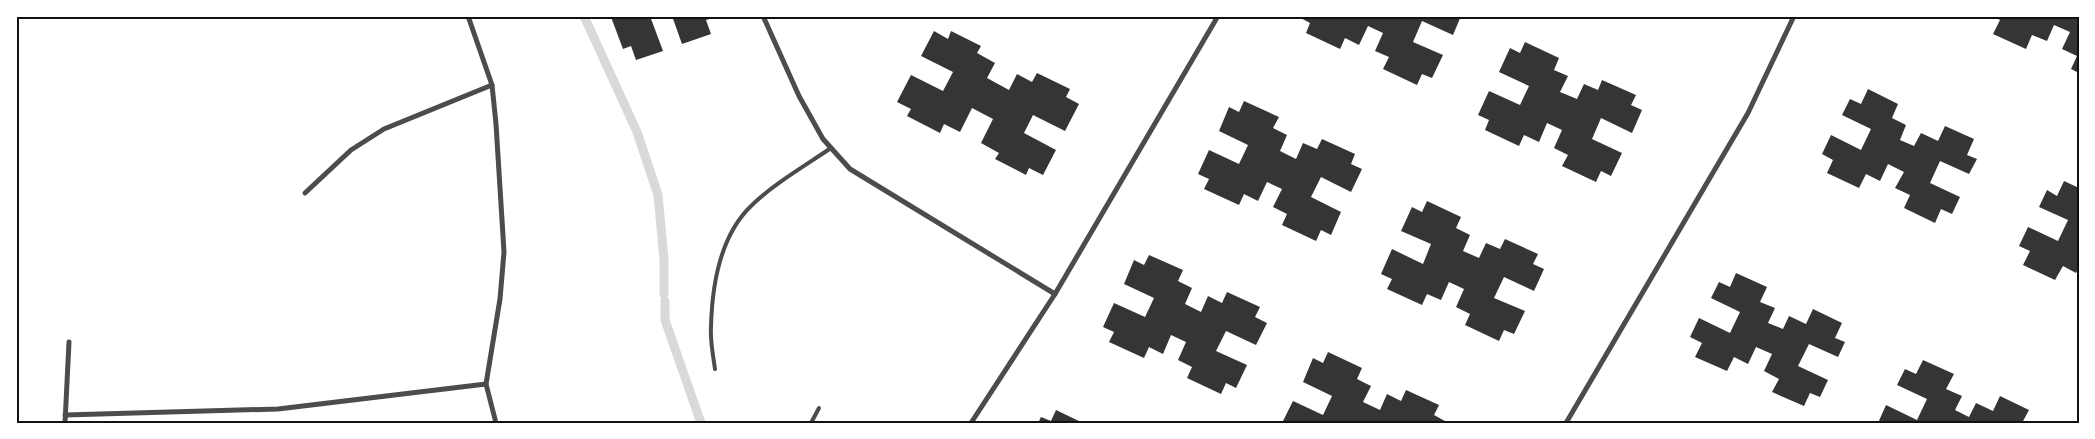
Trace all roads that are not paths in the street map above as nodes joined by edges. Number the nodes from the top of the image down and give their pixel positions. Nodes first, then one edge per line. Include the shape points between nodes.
1 (468, 16) edge
2 (763, 16) edge
3 (1218, 16) edge
4 (1794, 16) edge
5 (492, 85) junction
6 (831, 148) junction
7 (305, 193) dead end
8 (1055, 294) junction
9 (69, 342) dead end
10 (715, 368) dead end
11 (486, 384) junction
12 (819, 408) dead end
13 (65, 415) junction
14 (65, 423) edge
15 (496, 423) edge
16 (811, 423) edge
17 (971, 423) edge
18 (1566, 423) edge

1 - 5 street
2 - 6 street via 799,96
3 - 8 street
4 - 18 street via 1748,113
5 - 7 street via 384,129 351,150
5 - 11 street via 504,252
6 - 8 street via 850,169
6 - 10 lane via 750,206 730,234 720,262 710,328
8 - 17 street
9 - 13 street
11 - 13 street via 278,409
11 - 15 street
12 - 16 lane
13 - 14 street

